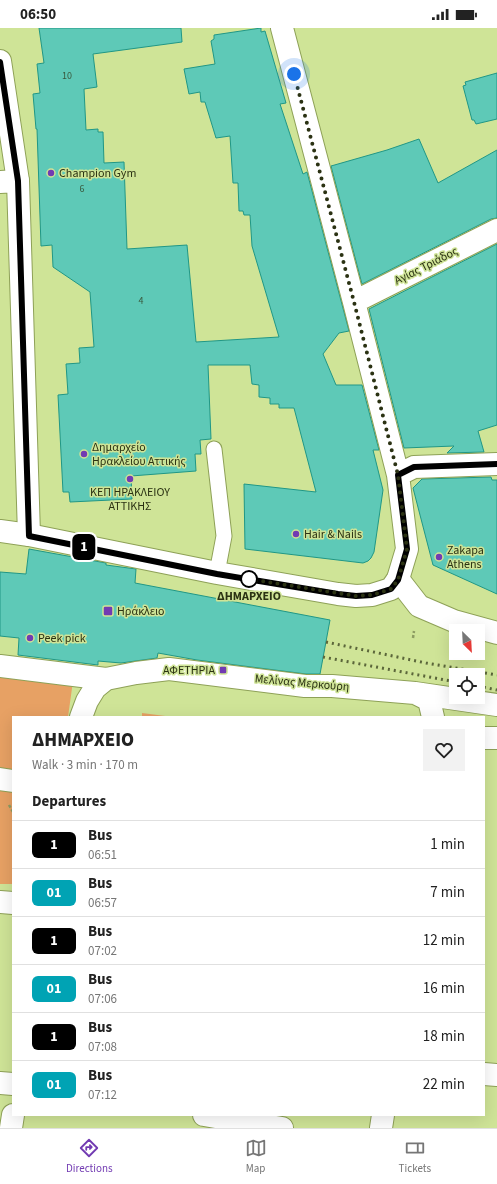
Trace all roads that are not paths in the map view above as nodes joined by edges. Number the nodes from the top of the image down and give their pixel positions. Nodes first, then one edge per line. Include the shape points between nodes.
1 (282, 28) edge
2 (0, 61) edge
3 (9, 181) edge
4 (497, 230) edge
5 (354, 302) junction
6 (214, 450) dead end
7 (497, 464) edge
8 (398, 475) junction
9 (0, 531) edge
10 (29, 536) junction
11 (217, 574) junction
12 (398, 580) junction
13 (497, 633) edge
14 (0, 666) edge
15 (106, 679) junction
16 (415, 693) junction
17 (497, 705) edge
18 (81, 716) edge
19 (433, 716) edge
20 (485, 738) edge
21 (497, 738) edge
22 (0, 779) edge
23 (12, 781) edge
24 (0, 902) edge
25 (12, 903) edge
26 (485, 1074) edge
27 (497, 1075) edge
28 (0, 1083) edge
29 (12, 1084) edge
30 (13, 1116) edge
31 (210, 1116) edge
32 (382, 1116) edge
33 (11, 1128) edge
34 (282, 1128) edge
35 (381, 1128) edge

1 - 5 street
2 - 3 street
3 - 10 street
4 - 5 street, Αγίας Τριάδος
5 - 8 street
6 - 11 lane via 224,536
7 - 8 street via 414,467
8 - 12 street via 407,549
9 - 10 street
10 - 11 street
11 - 12 street via 356,596 372,595 391,589
12 - 13 street via 419,606 454,621
14 - 15 street
15 - 16 street, Μελίνας Μερκούρη via 168,669 305,686
15 - 18 street via 95,688 86,701
16 - 17 street, Μελίνας Μερκούρη
16 - 19 street via 430,700
20 - 21 street
22 - 23 street
24 - 25 street
26 - 27 street
28 - 29 street
30 - 33 street
31 - 34 street
32 - 35 street

